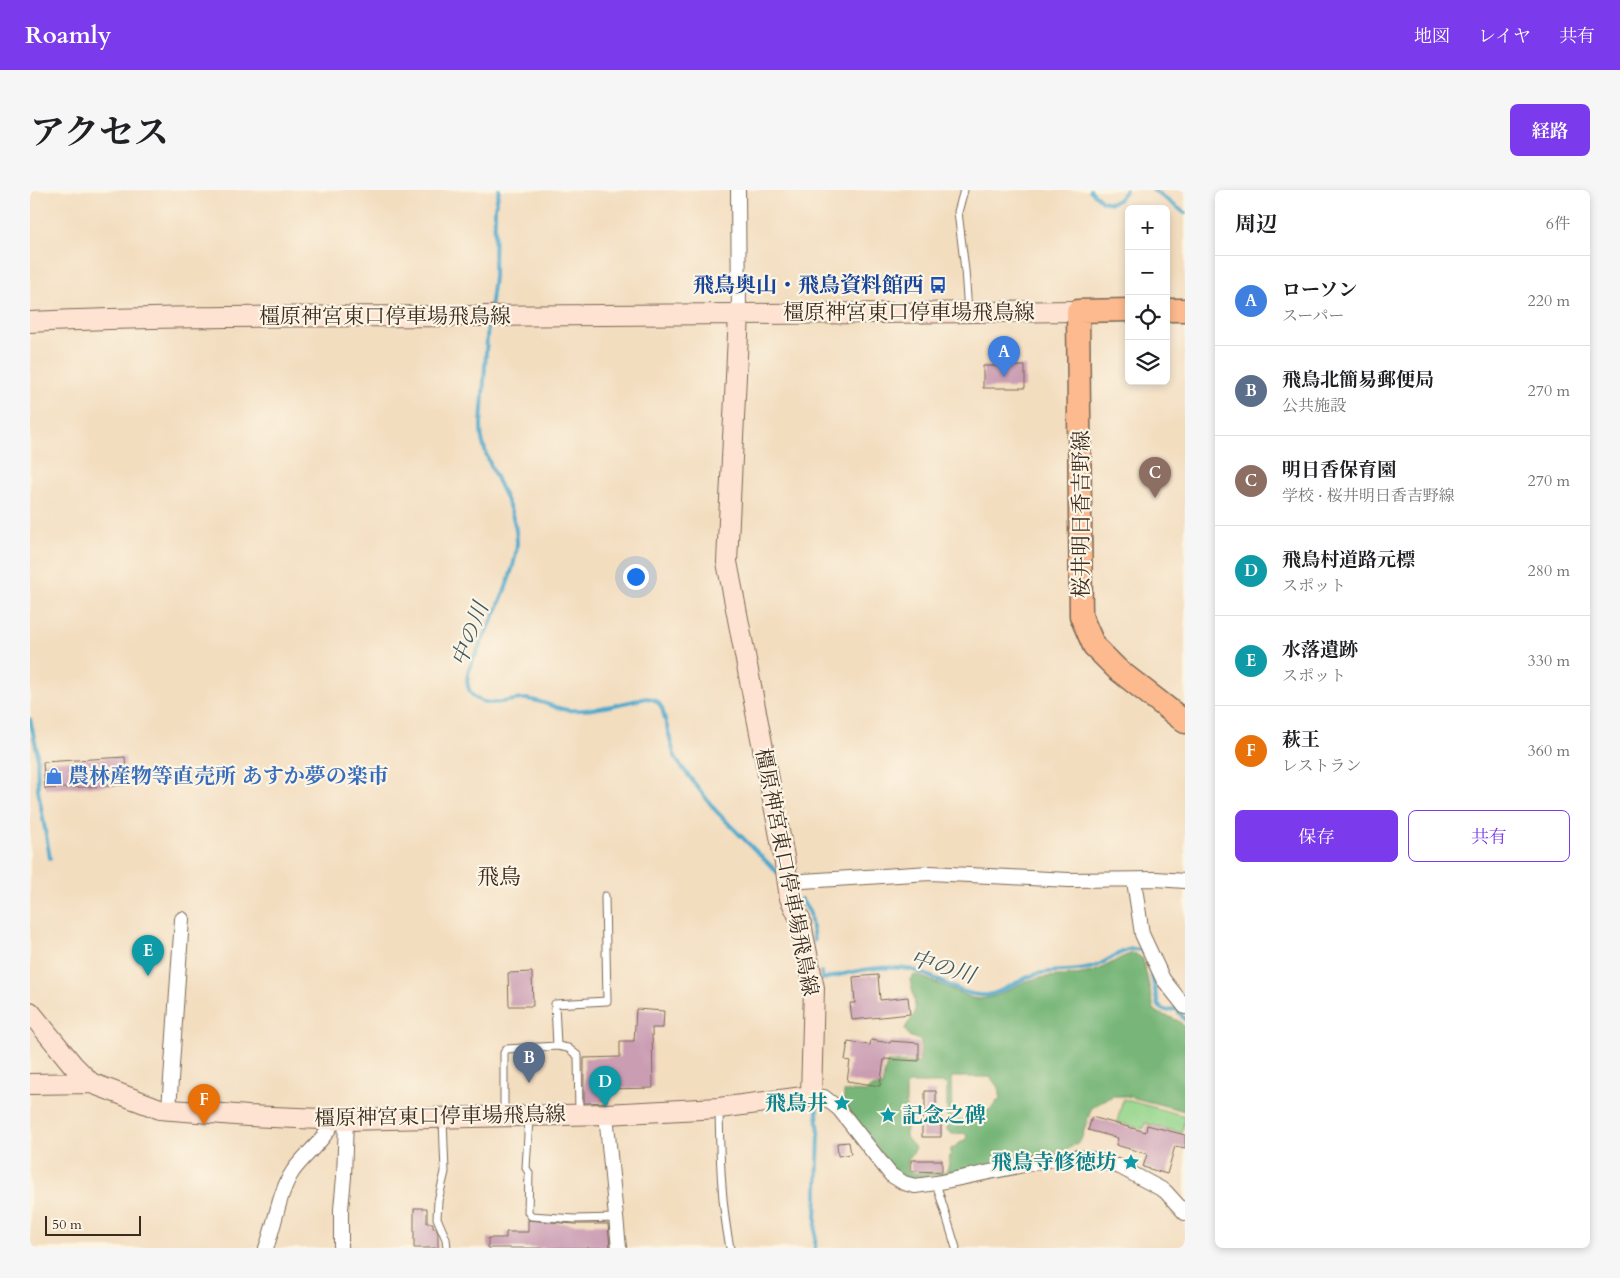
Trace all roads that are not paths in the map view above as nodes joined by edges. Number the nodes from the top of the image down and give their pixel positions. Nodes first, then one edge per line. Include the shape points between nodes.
1 (738, 190) edge
2 (964, 190) edge
3 (1125, 310) edge
4 (1170, 310) edge
5 (1185, 310) edge
6 (1078, 311) junction
7 (968, 312) junction
8 (740, 314) junction
9 (30, 322) edge
10 (1185, 722) edge
11 (1134, 880) junction
12 (1185, 881) edge
13 (787, 882) junction
14 (605, 896) dead end
15 (182, 919) dead end
16 (1181, 1002) edge
17 (30, 1012) edge
18 (557, 1046) junction
19 (91, 1083) junction
20 (30, 1084) edge
21 (811, 1096) junction
22 (718, 1108) junction
23 (169, 1109) junction
24 (579, 1114) junction
25 (606, 1114) junction
26 (504, 1115) junction
27 (529, 1115) junction
28 (442, 1117) junction
29 (340, 1120) junction
30 (936, 1183) junction
31 (1185, 1213) edge
32 (616, 1218) junction
33 (266, 1248) edge
34 (341, 1248) edge
35 (447, 1248) edge
36 (618, 1248) edge
37 (730, 1248) edge
38 (956, 1248) edge

1 - 8 street
2 - 7 lane via 958,212
3 - 6 main road
4 - 5 main road
6 - 7 main road, 橿原神宮東口停車場飛鳥線
6 - 10 main road, 桜井明日香吉野線 via 1081,616 1094,646 1116,669
7 - 8 main road, 橿原神宮東口停車場飛鳥線
8 - 9 main road, 橿原神宮東口停車場飛鳥線 via 126,317
8 - 13 main road, 橿原神宮東口停車場飛鳥線 via 727,562
11 - 12 street
11 - 13 street via 930,873
11 - 16 street via 1142,934 1163,979
13 - 21 main road, 橿原神宮東口停車場飛鳥線 via 800,919 814,988
14 - 18 lane via 607,1001 555,1004
15 - 23 street
17 - 19 main road
18 - 24 lane via 568,1048 578,1056
18 - 26 lane via 506,1049
19 - 20 main road, 橿原神宮東口停車場飛鳥線
19 - 23 main road, 橿原神宮東口停車場飛鳥線 via 160,1109
21 - 22 main road, 橿原神宮東口停車場飛鳥線
21 - 30 street via 824,1097 839,1109 891,1175 915,1186
22 - 25 main road, 橿原神宮東口停車場飛鳥線
22 - 37 lane via 724,1216
23 - 29 main road, 橿原神宮東口停車場飛鳥線
24 - 25 main road, 橿原神宮東口停車場飛鳥線
24 - 27 main road, 橿原神宮東口停車場飛鳥線
25 - 32 street
26 - 27 main road, 橿原神宮東口停車場飛鳥線
26 - 28 main road, 橿原神宮東口停車場飛鳥線
27 - 32 lane via 526,1168 529,1173 528,1212 531,1216
28 - 29 main road, 橿原神宮東口停車場飛鳥線
28 - 35 lane via 445,1172 437,1218
29 - 33 street via 303,1159 289,1180
29 - 34 street via 344,1176
30 - 31 street via 1058,1158 1084,1158 1120,1167 1165,1190
30 - 38 lane
32 - 36 street

